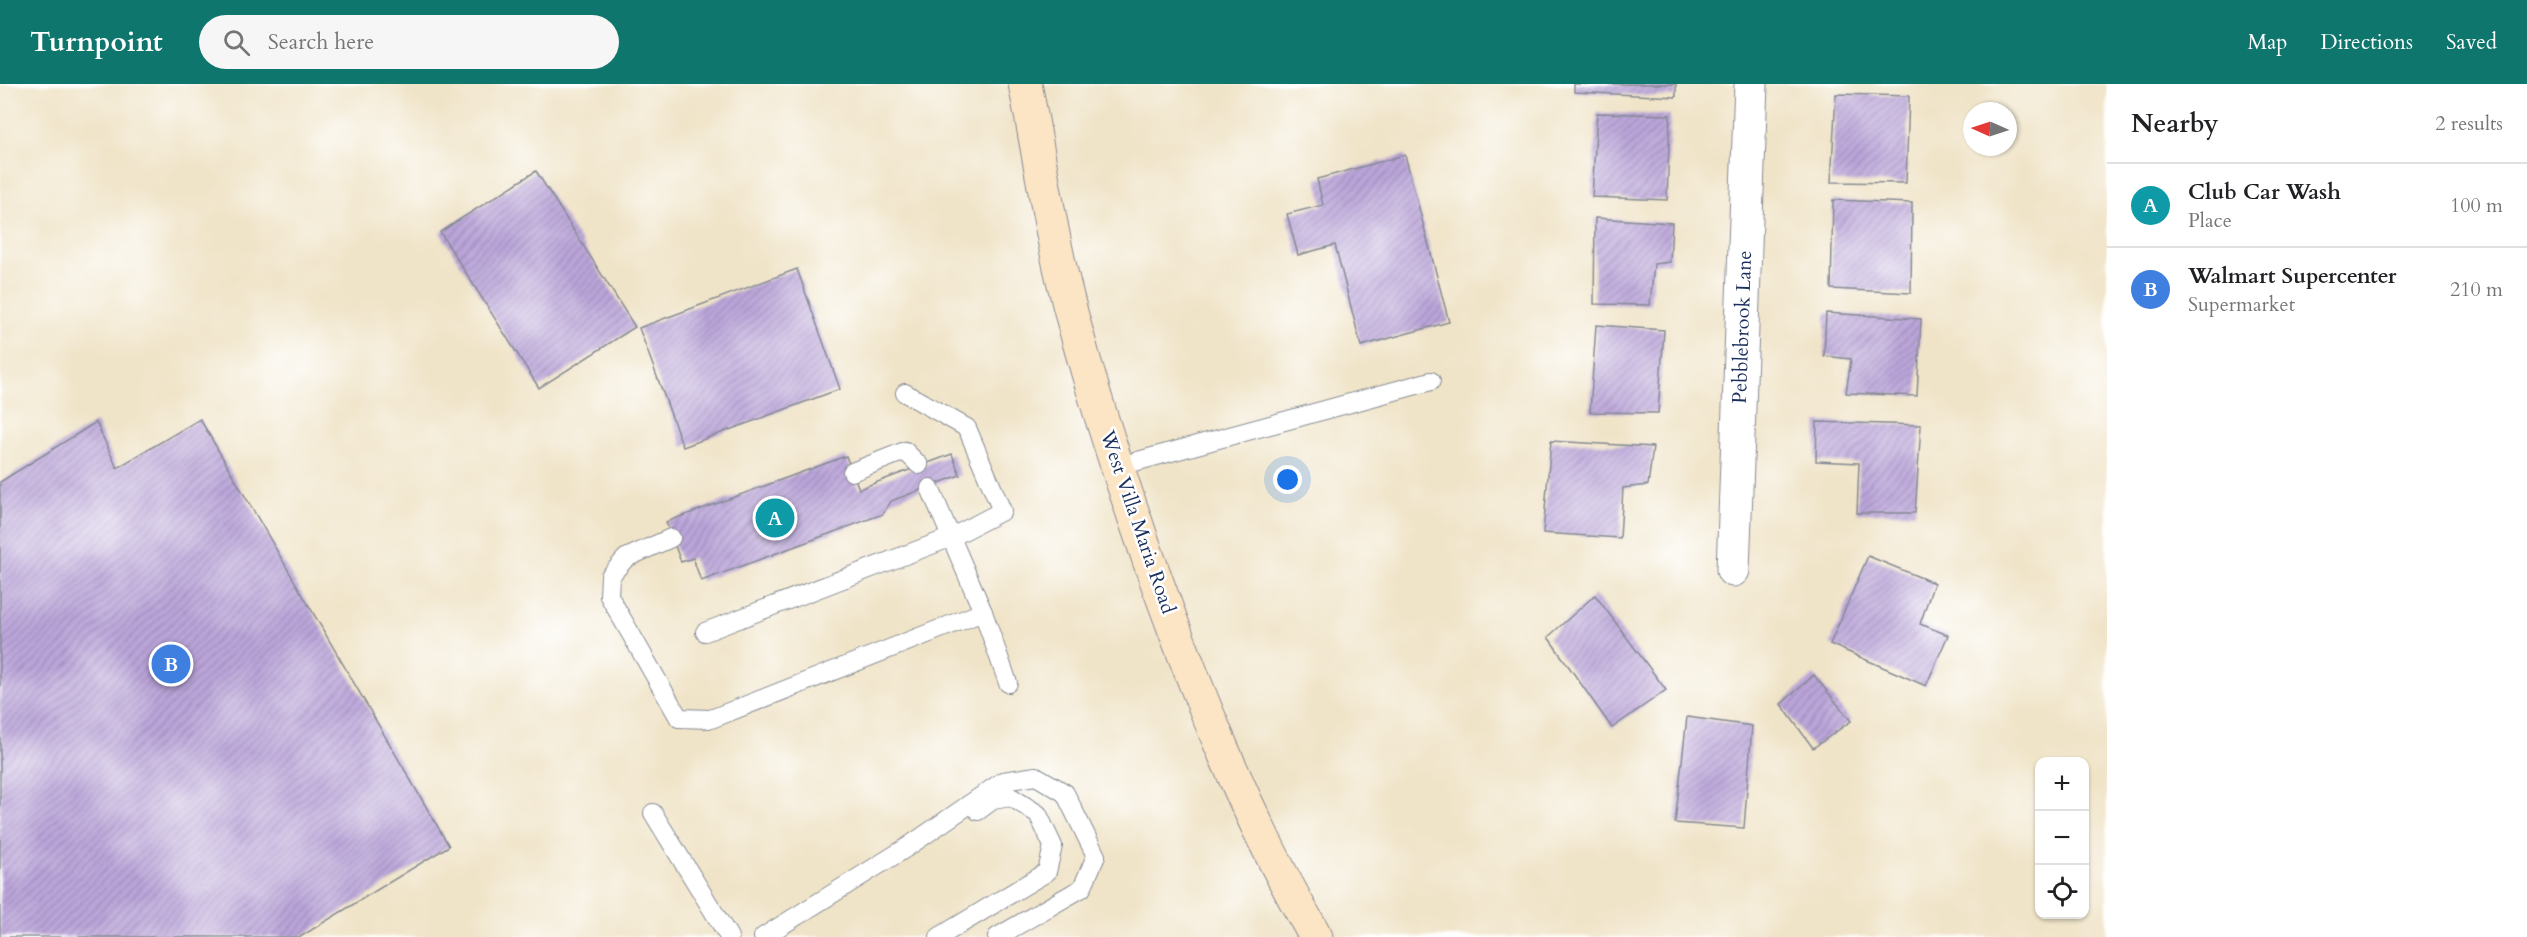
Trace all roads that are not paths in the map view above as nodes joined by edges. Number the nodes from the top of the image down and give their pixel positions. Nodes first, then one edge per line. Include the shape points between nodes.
1 (1025, 84) edge
2 (1751, 84) edge
3 (1431, 381) dead end
4 (905, 393) dead end
5 (919, 465) dead end
6 (1116, 467) junction
7 (852, 472) dead end
8 (930, 488) dead end
9 (951, 537) junction
10 (671, 538) dead end
11 (1733, 570) dead end
12 (983, 612) junction
13 (705, 632) dead end
14 (1008, 683) dead end
15 (653, 813) dead end
16 (906, 848) junction
17 (729, 937) edge
18 (763, 937) edge
19 (939, 937) edge
20 (997, 937) edge
21 (1316, 937) edge

1 - 6 main road, West Villa Maria Road via 1060,264
2 - 11 street, Pebblebrook Lane
3 - 6 lane
4 - 9 lane via 967,428 1002,511
5 - 7 lane via 905,451
6 - 21 main road, West Villa Maria Road via 1226,757 1258,831
8 - 9 lane
9 - 12 lane
9 - 13 lane
10 - 12 lane via 626,558 610,576 609,596 679,718 711,719
12 - 14 lane
15 - 17 lane
16 - 18 lane
16 - 19 lane via 927,845 993,800 1011,797 1038,814 1053,846 1047,872
16 - 20 lane via 1003,781 1036,776 1065,793 1096,856 1082,888

